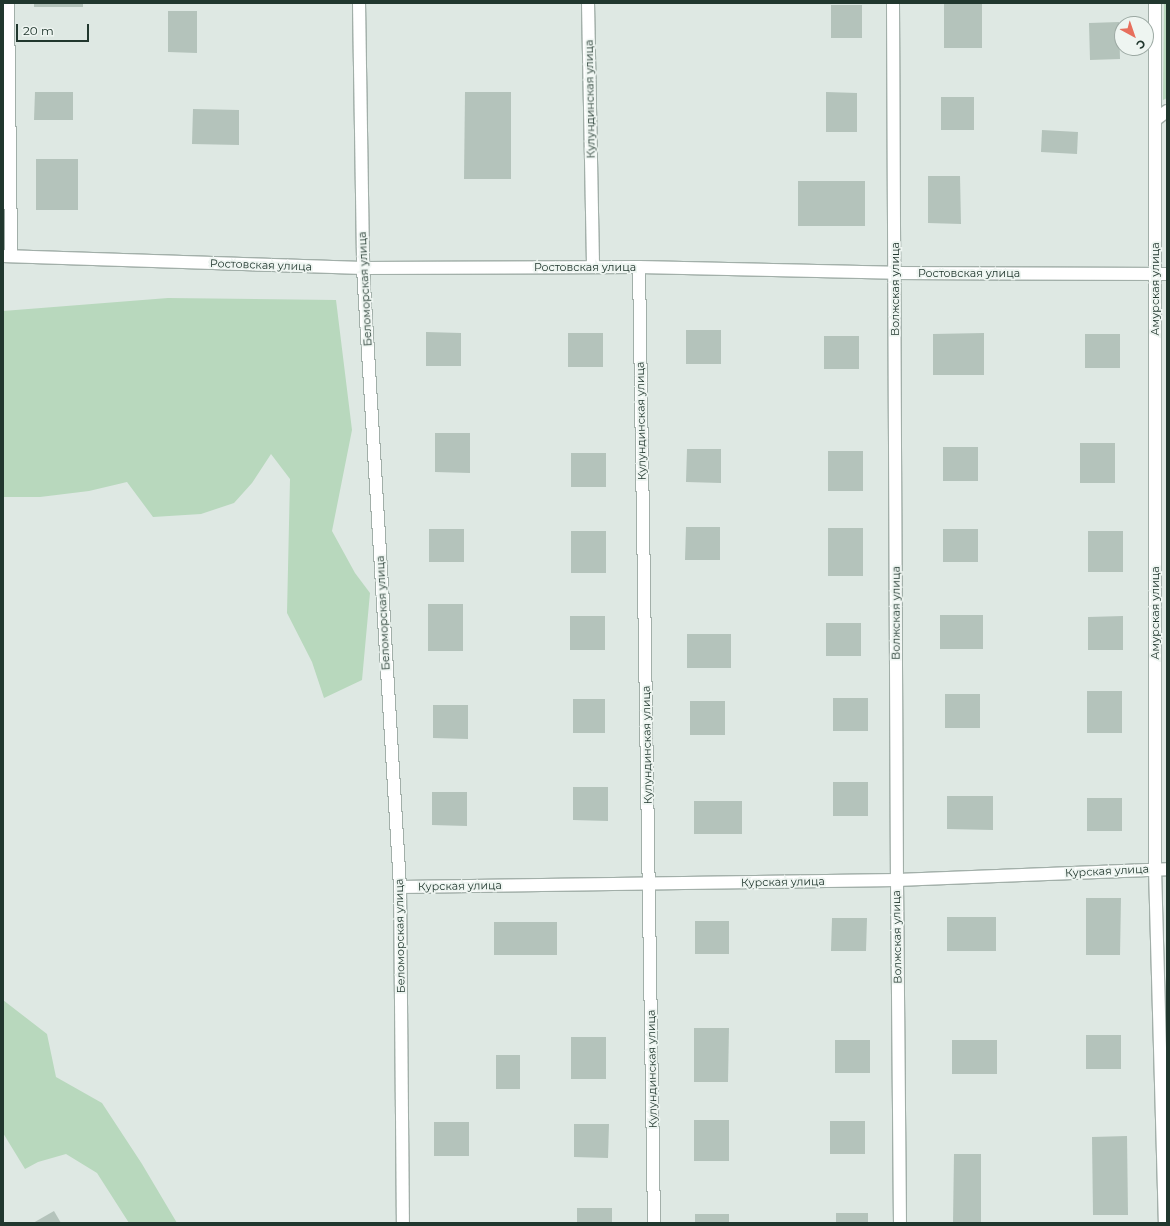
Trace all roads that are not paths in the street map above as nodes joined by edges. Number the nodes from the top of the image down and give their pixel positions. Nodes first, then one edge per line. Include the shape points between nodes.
1 (8, 3) edge
2 (359, 3) edge
3 (588, 3) edge
4 (893, 3) edge
5 (1155, 3) edge
6 (1167, 111) edge
7 (1155, 120) junction
8 (7, 255) edge
9 (593, 267) junction
10 (638, 267) junction
11 (363, 268) junction
12 (895, 273) junction
13 (1154, 274) junction
14 (1167, 274) edge
15 (1161, 869) edge
16 (897, 880) junction
17 (649, 884) junction
18 (400, 887) junction
19 (403, 1223) edge
20 (654, 1223) edge
21 (900, 1223) edge
22 (1165, 1223) edge

1 - 8 street
2 - 11 street, Беломорская улица
3 - 9 street, Кулундинская улица
4 - 12 street, Волжская улица
5 - 7 street, Амурская улица
6 - 7 street
7 - 13 street, Амурская улица
8 - 11 street, Ростовская улица
9 - 10 street, Ростовская улица
9 - 11 street, Ростовская улица
10 - 12 street, Ростовская улица
10 - 17 street, Кулундинская улица
11 - 18 street, Беломорская улица
12 - 13 street, Ростовская улица
12 - 16 street, Волжская улица
13 - 14 street, Ростовская улица
13 - 15 street, Амурская улица
15 - 16 street, Курская улица
15 - 22 street, Амурская улица
16 - 17 street, Курская улица
16 - 21 street, Волжская улица
17 - 18 street, Курская улица
17 - 20 street, Кулундинская улица
18 - 19 street, Беломорская улица

